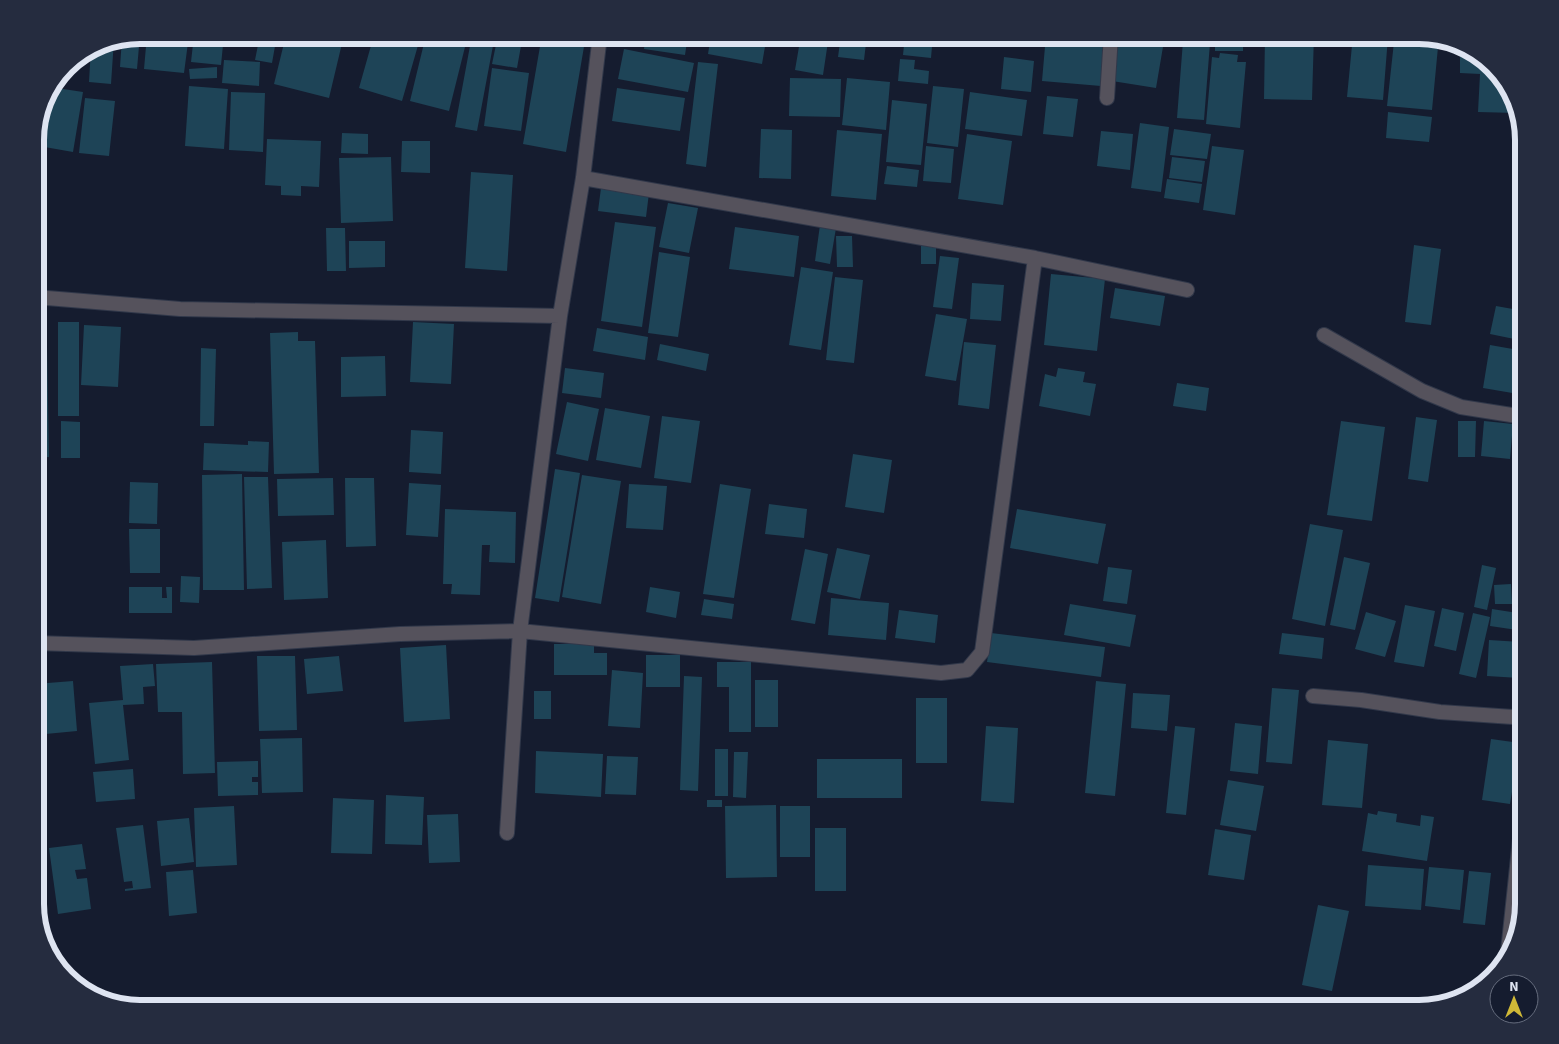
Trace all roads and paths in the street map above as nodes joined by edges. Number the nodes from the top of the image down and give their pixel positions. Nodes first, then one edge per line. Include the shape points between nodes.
1 (599, 44) edge
2 (1110, 44) edge
3 (1107, 98) dead end
4 (583, 178) junction
5 (1035, 258) junction
6 (1187, 290) dead end
7 (44, 298) edge
8 (560, 316) junction
9 (1324, 336) dead end
10 (1515, 416) edge
11 (520, 632) junction
12 (44, 643) edge
13 (1313, 696) dead end
14 (1515, 716) edge
15 (507, 833) dead end
16 (1515, 890) edge
17 (1510, 935) edge

1 - 4 street
2 - 3 street
4 - 5 street
4 - 8 street
5 - 6 street
5 - 11 street via 982,652 967,670 941,673
7 - 8 street via 180,309
8 - 11 street
9 - 10 street via 1422,391 1453,404
11 - 12 street via 400,634 194,648
11 - 15 street
13 - 14 street via 1440,712
16 - 17 street

